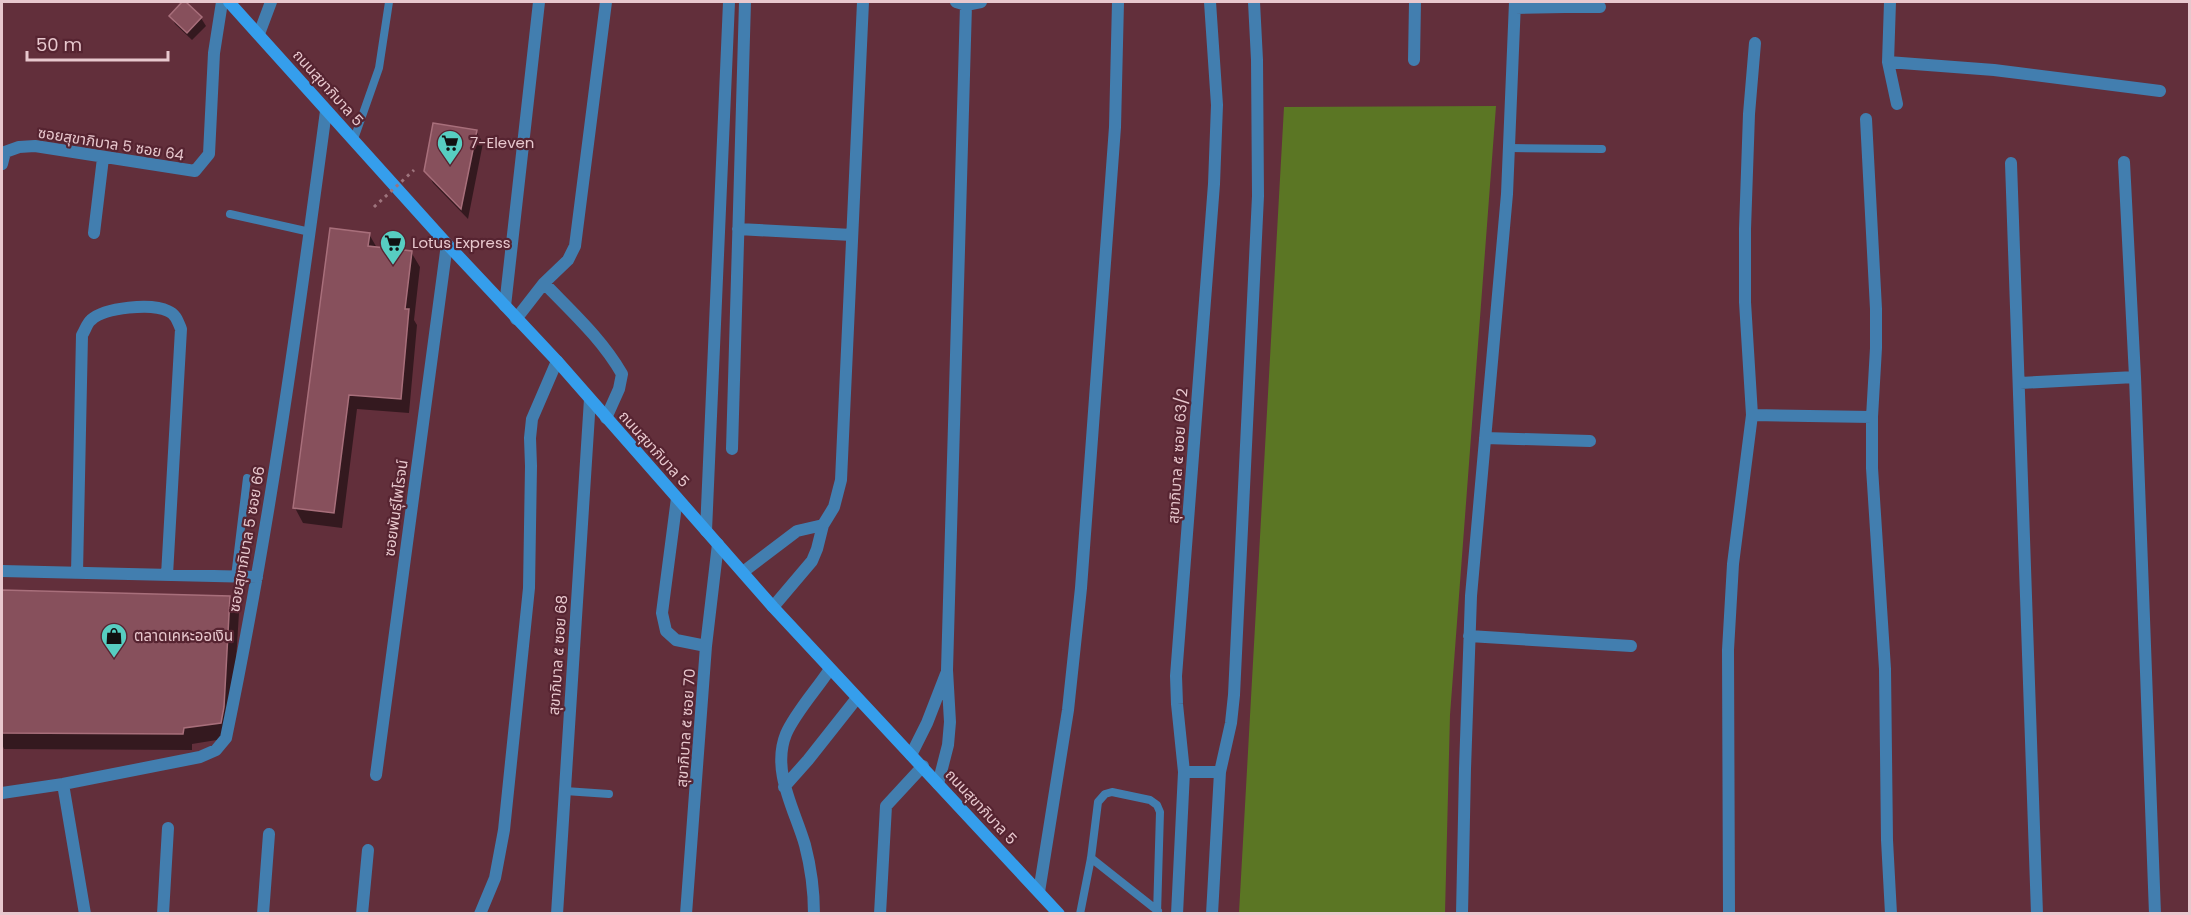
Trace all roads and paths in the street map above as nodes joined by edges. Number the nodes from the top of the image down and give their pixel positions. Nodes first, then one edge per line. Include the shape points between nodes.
1 (228, 2) edge
2 (271, 2) edge
3 (389, 2) edge
4 (539, 2) edge
5 (606, 2) edge
6 (729, 2) edge
7 (745, 2) edge
8 (863, 2) edge
9 (981, 2) edge
10 (1118, 2) edge
11 (1210, 2) edge
12 (1254, 2) edge
13 (1415, 2) edge
14 (1890, 2) edge
15 (961, 3) edge
16 (1566, 4) edge
17 (1515, 5) edge
18 (1600, 7) dead end
19 (259, 34) junction
20 (1755, 43) dead end
21 (1414, 60) dead end
22 (1888, 62) junction
23 (2160, 91) dead end
24 (1897, 104) dead end
25 (326, 111) junction
26 (1866, 119) dead end
27 (354, 139) junction
28 (1510, 148) junction
29 (1602, 149) dead end
30 (103, 158) junction
31 (2124, 162) dead end
32 (2011, 163) dead end
33 (2, 165) edge
34 (414, 170) dead end
35 (374, 207) dead end
36 (230, 214) dead end
37 (738, 230) junction
38 (310, 232) junction
39 (94, 233) dead end
40 (852, 234) junction
41 (447, 244) junction
42 (544, 283) junction
43 (505, 306) junction
44 (516, 319) junction
45 (557, 361) junction
46 (2135, 377) junction
47 (2020, 383) junction
48 (590, 399) junction
49 (1752, 415) junction
50 (1872, 417) junction
51 (606, 418) junction
52 (1485, 438) junction
53 (1590, 441) dead end
54 (732, 449) dead end
55 (247, 478) dead end
56 (677, 498) junction
57 (823, 525) junction
58 (706, 531) junction
59 (718, 544) junction
60 (2, 571) edge
61 (742, 572) junction
62 (77, 573) junction
63 (167, 575) junction
64 (235, 577) junction
65 (257, 577) junction
66 (773, 607) junction
67 (1469, 636) junction
68 (706, 646) junction
69 (1631, 646) dead end
70 (830, 669) junction
71 (947, 670) junction
72 (857, 698) junction
73 (911, 755) junction
74 (923, 766) junction
75 (1184, 772) junction
76 (1220, 772) junction
77 (376, 775) dead end
78 (63, 783) junction
79 (938, 784) junction
80 (784, 787) junction
81 (565, 791) junction
82 (2, 793) edge
83 (609, 794) dead end
84 (168, 828) dead end
85 (269, 834) dead end
86 (368, 850) dead end
87 (1091, 858) junction
88 (1040, 892) junction
89 (1158, 912) edge
90 (85, 914) edge
91 (163, 914) edge
92 (263, 914) edge
93 (362, 914) edge
94 (480, 914) edge
95 (557, 914) edge
96 (686, 914) edge
97 (814, 914) edge
98 (880, 914) edge
99 (1059, 914) edge
100 (1080, 914) edge
101 (1177, 914) edge
102 (1212, 914) edge
103 (1462, 914) edge
104 (1729, 914) edge
105 (1891, 914) edge
106 (2037, 914) edge
107 (2155, 914) edge

1 - 19 main road, ถนนสุขาภิบาล 5
1 - 30 street, ซอยสุขาภิบาล 5 ซอย 64 via 214,53 208,154 195,171
2 - 19 street
3 - 27 lane via 379,69
4 - 43 street
5 - 42 street via 575,246 568,260
6 - 58 street
7 - 37 street
8 - 40 street
9 - 15 street
10 - 88 street via 1115,127 1082,588
11 - 75 street, สุขาภิบาล ๕ ซอย 63/2 via 1217,105 1214,184 1176,676
12 - 76 street via 1258,196 1234,695
13 - 21 street
14 - 22 street
15 - 71 street
16 - 17 street
16 - 18 street
17 - 28 street
19 - 25 main road, ถนนสุขาภิบาล 5
20 - 49 street via 1744,229
22 - 23 street via 1994,70
22 - 24 street
25 - 27 main road, ถนนสุขาภิบาล 5
25 - 38 street, ซอยสุขาภิบาล 5 ซอย 66
26 - 50 street via 1876,309
27 - 41 main road, ถนนสุขาภิบาล 5
28 - 29 lane
28 - 52 street
30 - 33 street, ซอยสุขาภิบาล 5 ซอย 64 via 35,146 19,147 5,152
30 - 39 street
31 - 46 street
32 - 47 street
34 - 35 path, bridge
36 - 38 lane
37 - 40 street
37 - 54 street
38 - 65 street, ซอยสุขาภิบาล 5 ซอย 66
40 - 57 street via 841,480 834,507
41 - 43 main road, ถนนสุขาภิบาล 5
41 - 77 street, ซอยพันธ์ุไพโรจน์
42 - 44 street
42 - 51 street via 596,338 622,374
43 - 44 main road, ถนนสุขาภิบาล 5
44 - 45 main road, ถนนสุขาภิบาล 5
45 - 48 main road, ถนนสุขาภิบาล 5
45 - 94 street via 532,419 529,588 504,830 495,878
46 - 47 street
46 - 107 street
47 - 106 street
48 - 51 main road, ถนนสุขาภิบาล 5
48 - 81 street, สุขาภิบาล ๕ ซอย 68
49 - 50 street
49 - 104 street via 1733,564 1728,650
50 - 105 street via 1885,669
51 - 56 main road, ถนนสุขาภิบาล 5
52 - 53 street
52 - 67 street
55 - 64 lane
56 - 58 main road, ถนนสุขาภิบาล 5
56 - 68 street via 662,613 666,631 676,640
57 - 61 street via 797,531
57 - 66 street via 812,561
58 - 59 main road, ถนนสุขาภิบาล 5
59 - 61 main road, ถนนสุขาภิบาล 5
59 - 68 street, สุขาภิบาล ๕ ซอย 70
60 - 62 street
61 - 66 main road, ถนนสุขาภิบาล 5
62 - 63 street
62 - 63 street via 82,335 91,320 104,312 154,307 168,310 181,329
63 - 64 street
64 - 65 street
65 - 78 street, ซอยสุขาภิบาล 5 ซอย 66 via 226,738 216,750 200,757
66 - 70 main road, ถนนสุขาภิบาล 5
67 - 69 street
67 - 103 street
68 - 96 street, สุขาภิบาล ๕ ซอย 70
70 - 72 main road, ถนนสุขาภิบาล 5
70 - 80 street via 786,735 781,762
71 - 73 street
71 - 79 street via 950,722
72 - 73 main road, ถนนสุขาภิบาล 5
72 - 80 street
73 - 74 main road, ถนนสุขาภิบาล 5
74 - 79 main road, ถนนสุขาภิบาล 5
74 - 98 street via 886,806
75 - 76 street
75 - 101 street, สุขาภิบาล ๕ ซอย 63/2
76 - 102 street
78 - 82 street, ซอยสุขาภิบาล 5 ซอย 66
78 - 90 street
79 - 88 main road, ถนนสุขาภิบาล 5
80 - 97 street via 807,855 814,887
81 - 83 lane
81 - 95 street, สุขาภิบาล ๕ ซอย 68
84 - 91 street
85 - 92 street
86 - 93 street
87 - 89 lane
87 - 89 lane via 1098,802 1105,794 1150,800 1160,812 1161,823
87 - 100 lane
88 - 99 main road, ถนนสุขาภิบาล 5

